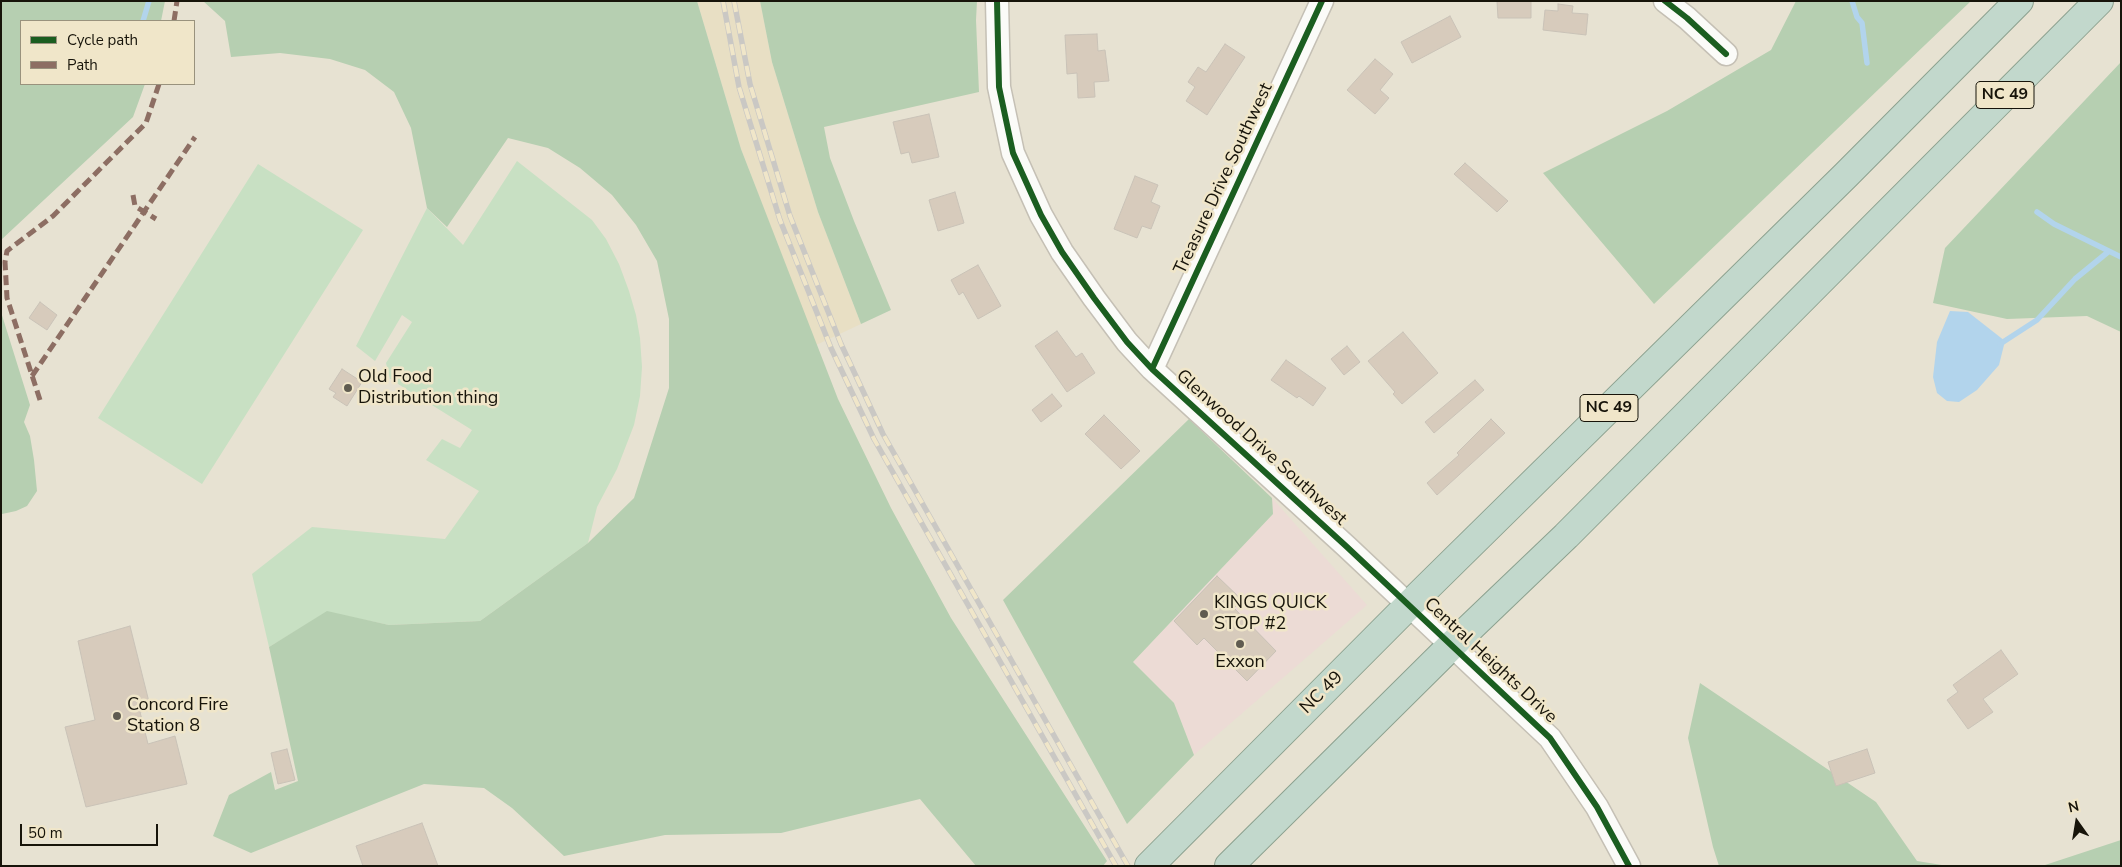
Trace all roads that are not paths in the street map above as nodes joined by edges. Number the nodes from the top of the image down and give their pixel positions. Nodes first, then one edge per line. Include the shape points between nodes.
1 (997, 1) edge
2 (1665, 1) edge
3 (2019, 1) edge
4 (2099, 1) edge
5 (1328, 2) edge
6 (1726, 54) dead end
7 (1152, 369) junction
8 (1409, 605) junction
9 (1451, 646) junction
10 (1230, 865) edge
11 (1149, 866) edge
12 (1629, 866) edge

1 - 7 street, Glenwood Drive Southwest via 999,87 1013,153 1062,252 1122,335
2 - 6 street
3 - 8 highway, NC 49 / NC 49
4 - 9 highway, NC 49 via 1566,536
5 - 7 street, Treasure Drive Southwest
7 - 8 street, Glenwood Drive Southwest
8 - 9 street, Central Heights Drive
8 - 11 highway, NC 49 / NC 49
9 - 10 highway, NC 49
9 - 12 street, Central Heights Drive via 1550,738 1597,807

